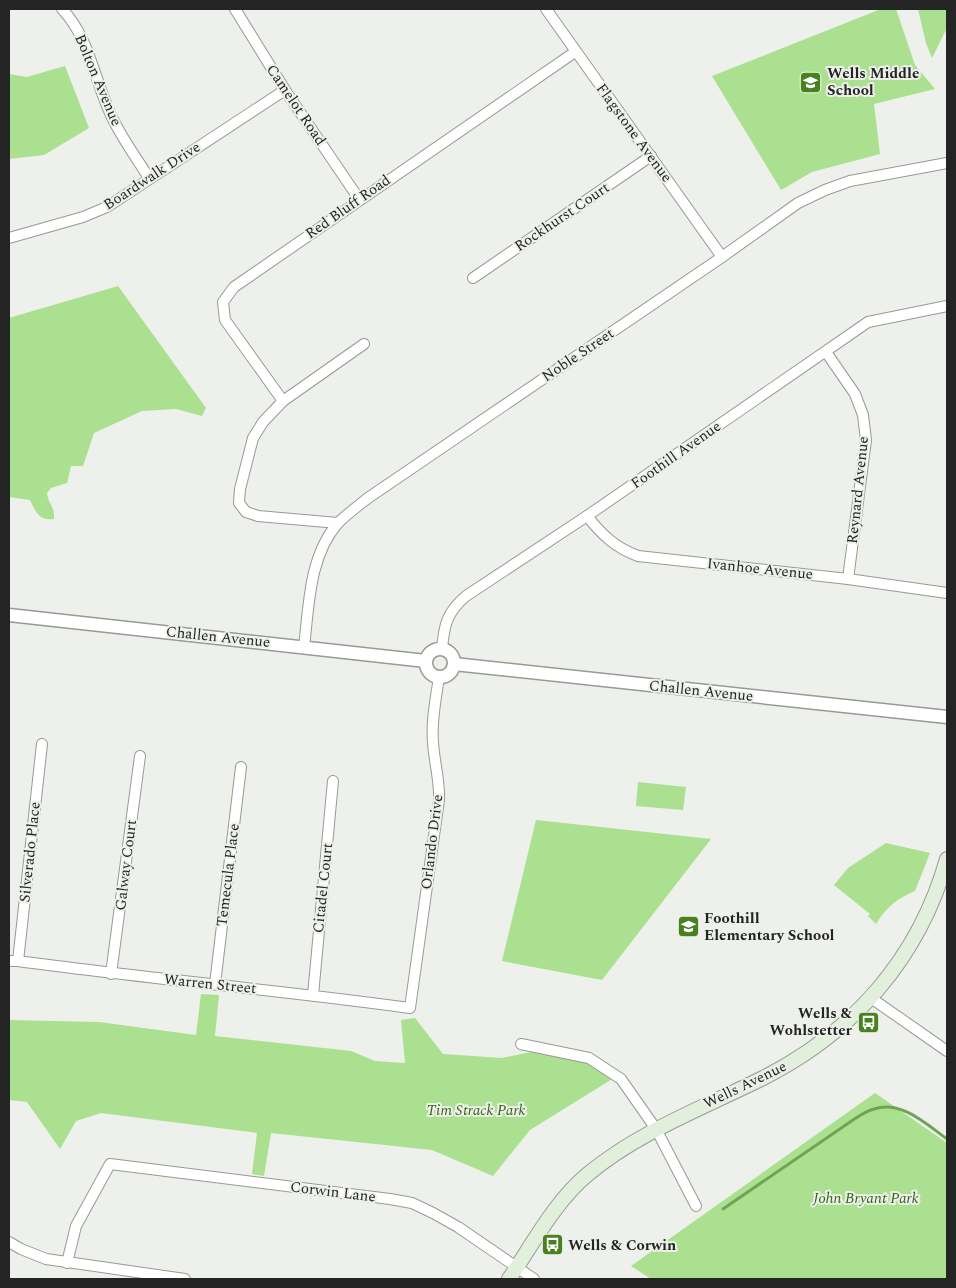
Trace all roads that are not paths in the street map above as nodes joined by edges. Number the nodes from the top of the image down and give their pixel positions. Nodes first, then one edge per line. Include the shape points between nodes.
1 (62, 9) edge
2 (235, 9) edge
3 (546, 9) edge
4 (576, 52) junction
5 (285, 90) junction
6 (651, 156) junction
7 (947, 163) edge
8 (150, 178) junction
9 (359, 199) junction
10 (9, 238) edge
11 (722, 257) junction
12 (473, 278) dead end
13 (947, 306) edge
14 (364, 344) dead end
15 (826, 352) junction
16 (283, 401) junction
17 (588, 516) junction
18 (338, 523) junction
19 (848, 579) junction
20 (947, 593) edge
21 (9, 615) edge
22 (304, 647) junction
23 (442, 649) junction
24 (426, 661) junction
25 (454, 664) junction
26 (439, 677) junction
27 (947, 717) edge
28 (42, 744) dead end
29 (140, 756) dead end
30 (241, 767) dead end
31 (334, 781) dead end
32 (947, 859) edge
33 (943, 888) edge
34 (14, 961) edge
35 (111, 974) junction
36 (215, 984) junction
37 (313, 995) junction
38 (871, 998) junction
39 (410, 1008) joint
40 (521, 1044) dead end
41 (947, 1051) edge
42 (656, 1129) junction
43 (696, 1206) dead end
44 (9, 1242) edge
45 (68, 1263) junction
46 (517, 1267) junction
47 (181, 1279) edge
48 (509, 1279) edge
49 (534, 1279) edge

1 - 8 street, Bolton Avenue via 82,38 113,120
2 - 5 street, Camelot Road
3 - 4 street, Flagstone Avenue
4 - 6 street, Flagstone Avenue
4 - 9 street, Red Bluff Road
5 - 8 street, Boardwalk Drive
5 - 9 street, Camelot Road
6 - 11 street, Flagstone Avenue
6 - 12 street, Rockhurst Court
7 - 11 street, Noble Street via 850,181 825,190 798,203
8 - 10 street, Boardwalk Drive via 97,212
9 - 16 street, Red Bluff Road via 234,287 223,302 225,320
11 - 18 street, Noble Street via 368,498
13 - 15 street, Foothill Avenue via 868,322
14 - 16 street
15 - 17 street, Foothill Avenue
15 - 19 street, Reynard Avenue via 855,394 863,415 866,440
16 - 18 street via 253,438 239,503 246,512 258,516
17 - 19 street, Ivanhoe Avenue via 617,547 638,556
17 - 23 street, Foothill Avenue via 457,604 444,629
18 - 22 street, Noble Street via 318,556
19 - 20 street, Ivanhoe Avenue
21 - 22 street, Challen Avenue
22 - 24 street, Challen Avenue
23 - 24 street via 430,654
23 - 25 street via 450,653
24 - 26 street via 429,672
25 - 26 street via 450,673
25 - 27 street, Challen Avenue
26 - 39 street, Orlando Drive via 432,728 439,800
28 - 34 street, Silverado Place
29 - 35 street, Galway Court
30 - 36 street, Temecula Place
31 - 37 street, Citadel Court
32 - 33 main road, Wells Avenue
33 - 38 main road, Wells Avenue via 900,960
34 - 35 street, Warren Street
35 - 36 street, Warren Street
36 - 37 street, Warren Street
37 - 39 street, Warren Street
38 - 41 street
38 - 42 main road, Wells Avenue via 832,1034 790,1063
40 - 42 street via 589,1058 621,1079
42 - 43 street
42 - 46 main road, Wells Avenue via 586,1175 559,1204
44 - 45 street via 46,1259
45 - 46 street, Corwin Lane via 76,1226 110,1164 412,1203 458,1227
45 - 47 street
46 - 48 main road, Wells Avenue
46 - 49 street, Corwin Lane

